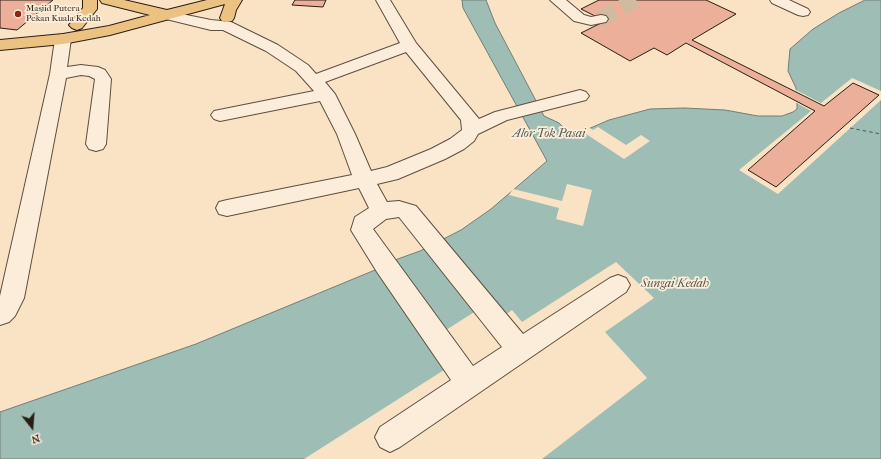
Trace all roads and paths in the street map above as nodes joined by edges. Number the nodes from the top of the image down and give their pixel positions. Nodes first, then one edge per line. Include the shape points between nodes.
1 (90, 0) edge
2 (107, 0) edge
3 (224, 0) edge
4 (235, 0) edge
5 (383, 0) edge
6 (557, 0) edge
7 (777, 0) edge
8 (172, 5) edge
9 (142, 9) junction
10 (803, 12) dead end
11 (601, 19) tunnel mouth
12 (227, 22) junction
13 (77, 25) junction
14 (63, 39) junction
15 (0, 45) edge
16 (409, 45) junction
17 (58, 74) junction
18 (315, 80) junction
19 (326, 94) junction
20 (580, 96) dead end
21 (220, 115) dead end
22 (471, 130) junction
23 (96, 144) dead end
24 (364, 179) junction
25 (227, 208) dead end
26 (381, 211) junction
27 (618, 285) dead end
28 (0, 314) edge
29 (520, 350) junction
30 (470, 384) junction
31 (390, 437) dead end

1 - 13 main road via 90,9
2 - 9 main road
3 - 8 main road
4 - 12 main road via 229,10
5 - 16 street
6 - 11 street via 579,18 591,21
7 - 10 street
8 - 9 main road
8 - 12 street
8 - 12 street via 211,25
8 - 14 main road via 110,30
9 - 13 main road
12 - 18 street via 288,57
13 - 15 main road
14 - 15 main road
14 - 17 street
16 - 18 street
16 - 22 street via 467,114
17 - 23 street via 92,71 103,79
17 - 28 street via 12,298
18 - 19 street
19 - 21 street
19 - 24 street
20 - 22 street via 501,116
22 - 24 street via 462,140 438,154 391,174
24 - 25 street
24 - 26 street
26 - 29 street via 399,209 408,212
26 - 30 street via 363,223 362,230
27 - 29 street
29 - 30 street
30 - 31 street

